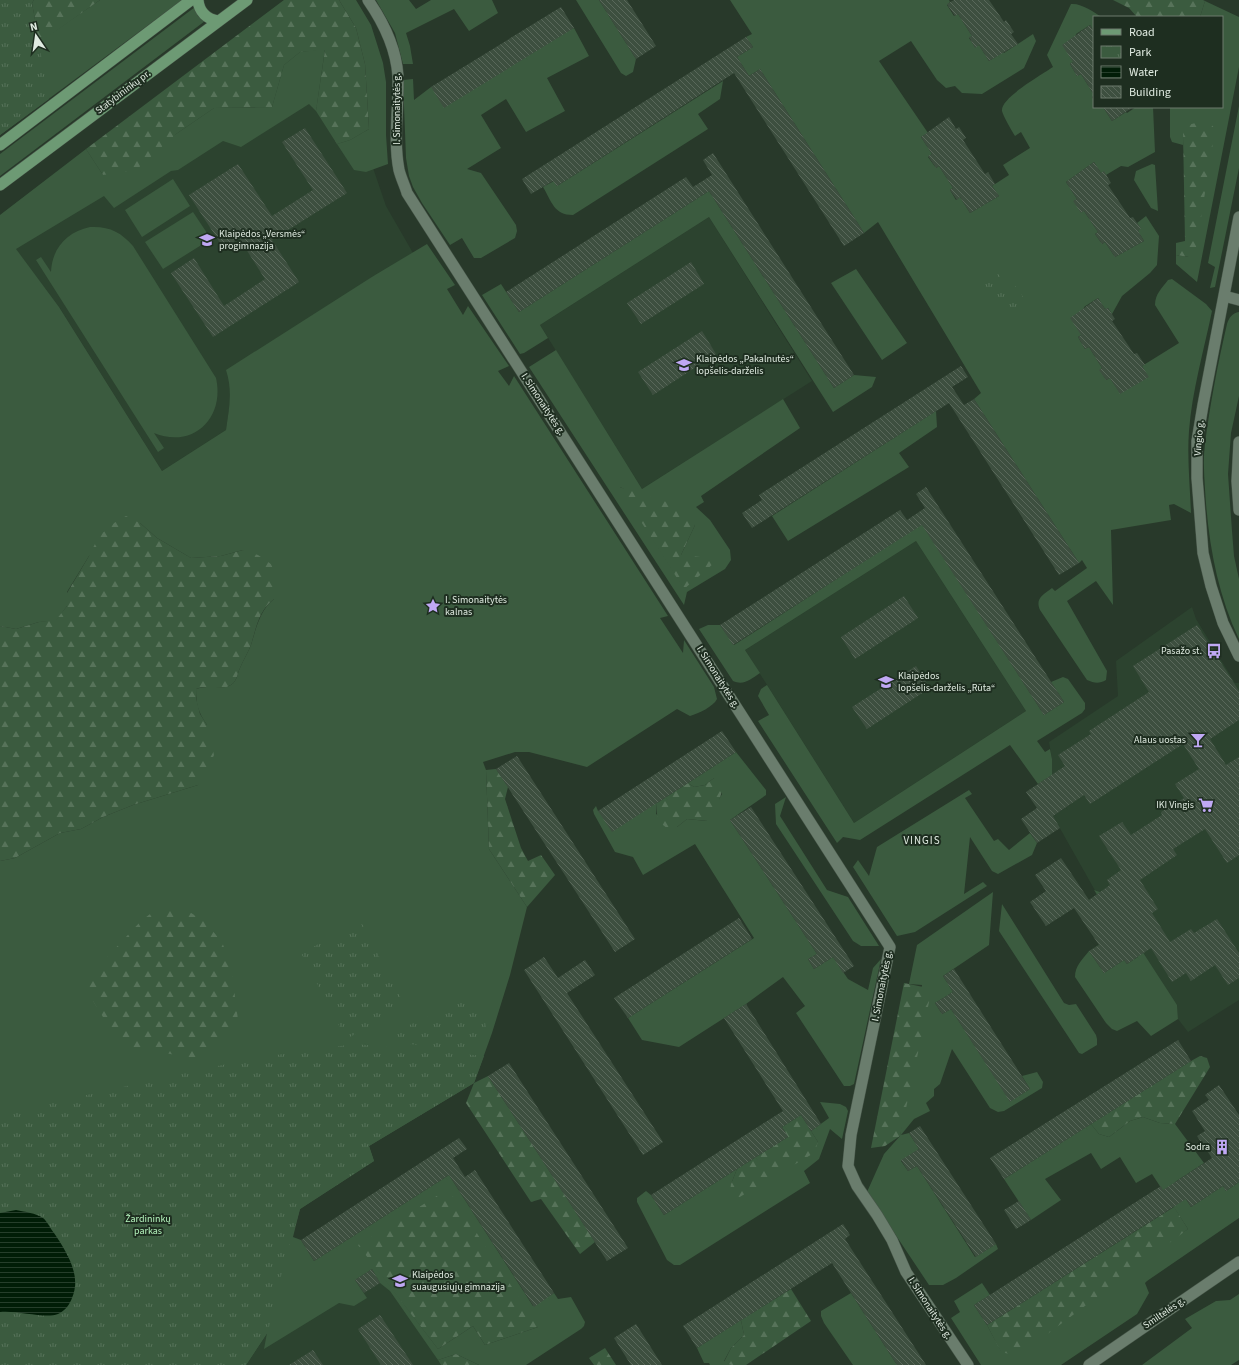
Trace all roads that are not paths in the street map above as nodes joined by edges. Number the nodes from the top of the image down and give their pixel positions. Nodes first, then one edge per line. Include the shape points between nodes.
1 (192, 0) edge
2 (198, 0) edge
3 (246, 0) edge
4 (368, 0) edge
5 (218, 21) junction
6 (0, 145) edge
7 (0, 185) edge
8 (1239, 217) edge
9 (1224, 296) junction
10 (1239, 300) edge
11 (1239, 442) edge
12 (1239, 510) edge
13 (1239, 656) edge
14 (1239, 1262) edge
15 (968, 1365) edge
16 (1089, 1365) edge

1 - 6 main road
2 - 5 main road via 202,13 211,20
3 - 5 main road, Statybininkų pr.
4 - 15 street, I. Simonaitytės g. via 388,34 395,58 398,75 397,153 407,194 890,947 851,1135 848,1166 857,1186 892,1240 906,1272
5 - 7 main road, Statybininkų pr.
8 - 9 street, Vingio g.
9 - 10 street
9 - 13 street, Vingio g. via 1197,441 1197,478 1203,553 1223,623
11 - 12 street
14 - 16 street, Smiltelės g.

